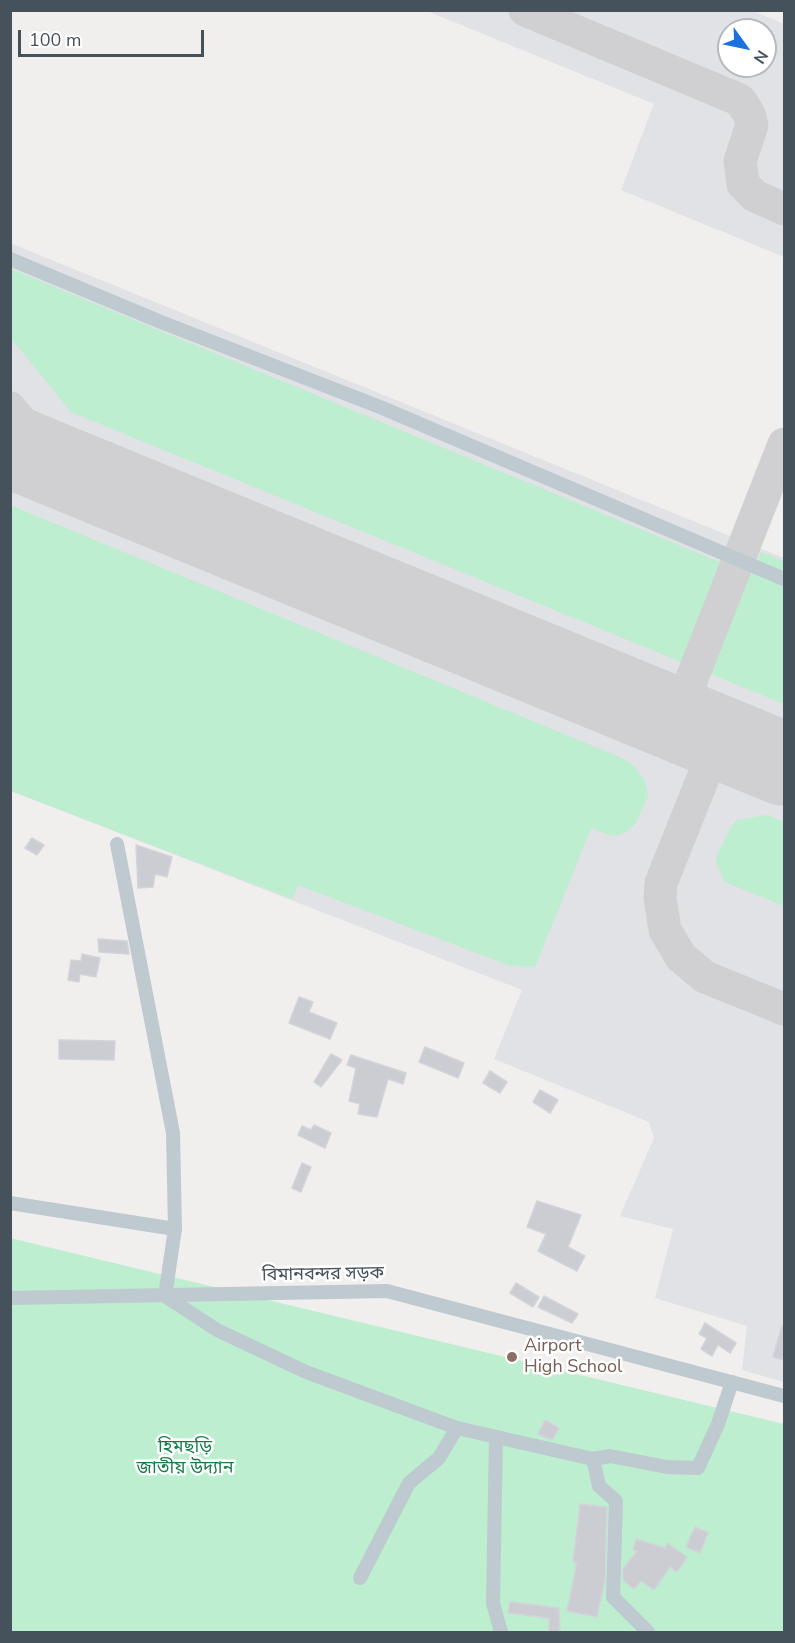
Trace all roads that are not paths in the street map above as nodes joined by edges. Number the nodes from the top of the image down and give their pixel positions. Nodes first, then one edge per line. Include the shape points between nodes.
1 (10, 259) edge
2 (784, 579) edge
3 (117, 844) dead end
4 (10, 1203) edge
5 (175, 1229) junction
6 (165, 1296) junction
7 (10, 1298) edge
8 (732, 1382) junction
9 (784, 1396) edge
10 (458, 1428) junction
11 (496, 1437) junction
12 (593, 1459) junction
13 (360, 1578) dead end
14 (501, 1632) edge
15 (648, 1632) edge

1 - 2 street via 380,407
3 - 5 street via 173,1133
4 - 5 street
5 - 6 street
6 - 7 street, বিমানবন্দর সড়ক
6 - 8 street, বিমানবন্দর সড়ক via 387,1291
6 - 10 street via 218,1330 306,1372
8 - 9 street, বিমানবন্দর সড়ক
8 - 12 street via 698,1468 667,1467 610,1456
10 - 11 street
10 - 13 street via 439,1458 409,1483
11 - 12 street
11 - 14 street via 493,1603
12 - 15 street via 599,1486 616,1502 613,1597

